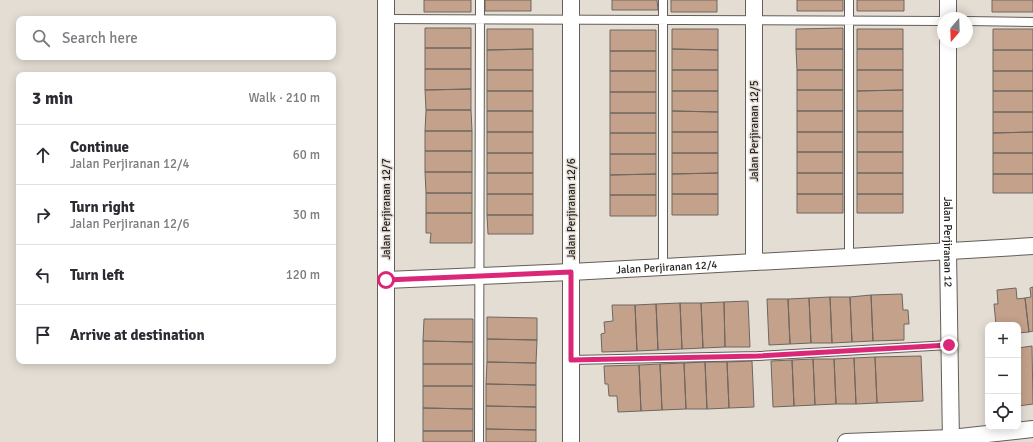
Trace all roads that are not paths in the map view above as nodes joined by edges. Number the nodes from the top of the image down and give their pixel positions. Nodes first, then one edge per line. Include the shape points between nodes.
1 (386, 0) edge
2 (480, 0) edge
3 (571, 0) edge
4 (663, 0) edge
5 (754, 0) edge
6 (849, 0) edge
7 (948, 0) edge
8 (948, 12) edge
9 (386, 19) junction
10 (480, 19) junction
11 (571, 19) junction
12 (663, 20) junction
13 (754, 20) junction
14 (849, 21) junction
15 (937, 21) edge
16 (973, 21) edge
17 (1033, 22) edge
18 (948, 48) edge
19 (1033, 246) edge
20 (948, 251) junction
21 (849, 257) junction
22 (754, 262) junction
23 (663, 267) junction
24 (571, 272) junction
25 (479, 275) junction
26 (386, 280) junction
27 (949, 345) junction
28 (571, 360) junction
29 (1033, 429) edge
30 (951, 440) edge
31 (386, 442) edge
32 (479, 442) edge
33 (571, 442) edge
34 (846, 442) edge

1 - 9 street, Jalan Perjiranan 12/7
2 - 10 lane
3 - 11 street, Jalan Perjiranan 12/6
4 - 12 lane
5 - 13 street, Jalan Perjiranan 12/5
6 - 14 lane
7 - 8 street
9 - 10 lane
9 - 26 street, Jalan Perjiranan 12/7
10 - 11 lane
10 - 25 lane
11 - 12 lane
11 - 24 street, Jalan Perjiranan 12/6
12 - 13 lane
12 - 23 lane
13 - 14 lane
13 - 22 street, Jalan Perjiranan 12/5
14 - 15 lane
14 - 21 lane
16 - 17 lane
18 - 20 street, Jalan Perjiranan 12
19 - 20 street, Jalan Perjiranan 12/4
20 - 21 street, Jalan Perjiranan 12/4
20 - 27 street, Jalan Perjiranan 12
21 - 22 street, Jalan Perjiranan 12/4
22 - 23 street, Jalan Perjiranan 12/4
23 - 24 street, Jalan Perjiranan 12/4
24 - 25 street, Jalan Perjiranan 12/4
24 - 28 street, Jalan Perjiranan 12/6
25 - 26 street, Jalan Perjiranan 12/4
25 - 32 lane
26 - 31 street, Jalan Perjiranan 12/7
27 - 28 lane via 758,356
27 - 30 street, Jalan Perjiranan 12
28 - 33 street, Jalan Perjiranan 12/6
29 - 30 street
30 - 34 street

